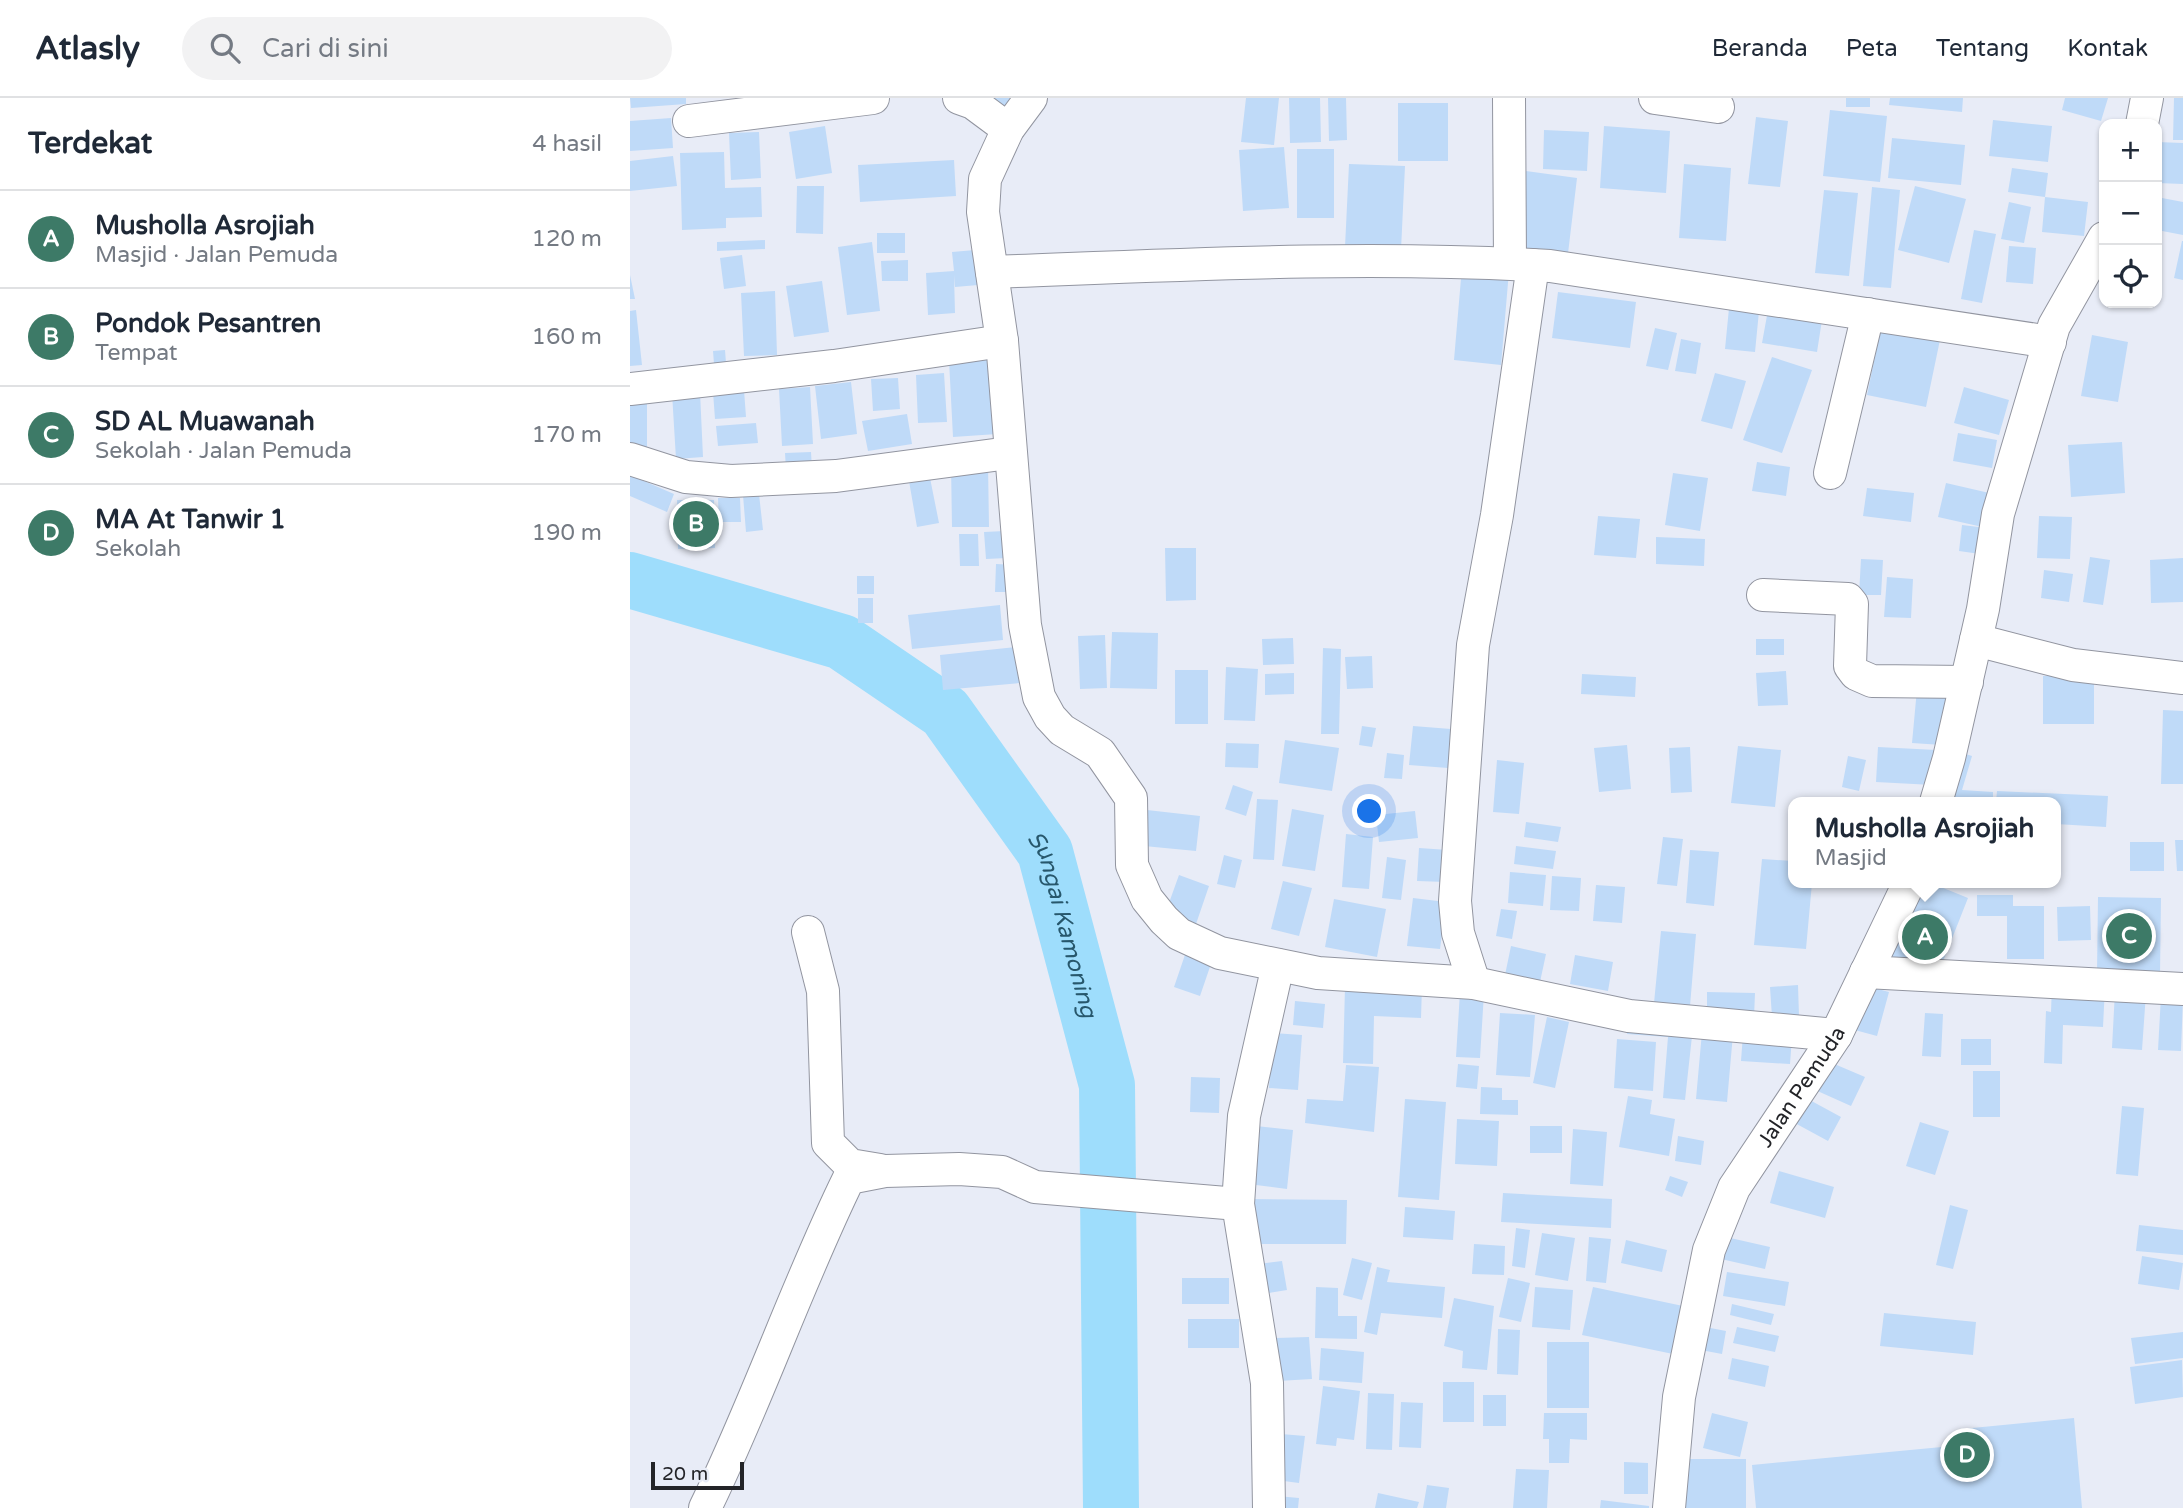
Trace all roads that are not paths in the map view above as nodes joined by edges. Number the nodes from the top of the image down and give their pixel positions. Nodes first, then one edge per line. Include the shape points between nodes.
1 (873, 98) edge
2 (959, 98) edge
3 (1031, 98) edge
4 (1509, 98) edge
5 (1656, 98) edge
6 (2147, 98) edge
7 (1718, 107) dead end
8 (2143, 119) edge
9 (688, 121) dead end
10 (1008, 130) junction
11 (2101, 245) edge
12 (1522, 264) junction
13 (992, 272) junction
14 (1868, 314) junction
15 (2052, 334) junction
16 (1002, 341) junction
17 (630, 389) edge
18 (1009, 453) junction
19 (630, 459) edge
20 (1830, 473) dead end
21 (1763, 595) dead end
22 (1976, 640) junction
23 (2183, 678) edge
24 (1967, 682) junction
25 (1937, 797) edge
26 (1907, 888) edge
27 (808, 932) dead end
28 (1278, 965) junction
29 (1866, 972) junction
30 (1474, 983) junction
31 (2183, 989) edge
32 (1836, 1035) junction
33 (885, 1171) junction
34 (1238, 1204) junction
35 (705, 1508) edge
36 (1269, 1508) edge
37 (1669, 1508) edge

1 - 9 street
2 - 10 street
3 - 10 street
4 - 12 street
5 - 7 street
6 - 8 street
10 - 13 street via 985,179
11 - 15 street
12 - 13 street via 1272,261
12 - 14 street
12 - 30 street via 1497,515 1473,646 1455,901 1458,933
13 - 16 street
14 - 15 street
14 - 20 street
15 - 22 street via 1998,514
16 - 17 street
16 - 18 street
18 - 19 street via 836,476 731,481 686,477
18 - 28 street via 1025,625 1039,697 1062,730 1100,753 1131,798 1132,865 1147,899 1164,920 1179,934 1220,953
21 - 24 street via 1848,599 1852,604 1850,666 1865,679
22 - 23 street via 2073,665
22 - 24 street
24 - 25 street
26 - 29 street, Jalan Pemuda
27 - 33 street via 823,991 828,1143 850,1165
28 - 30 street via 1318,974
28 - 34 street via 1244,1116
29 - 31 street
29 - 32 street, Jalan Pemuda
30 - 32 street via 1629,1016
32 - 37 street, Jalan Pemuda via 1734,1188 1709,1250 1679,1396
33 - 34 street via 1002,1172 1035,1186
33 - 35 street via 849,1178 741,1436
34 - 36 street via 1267,1383

